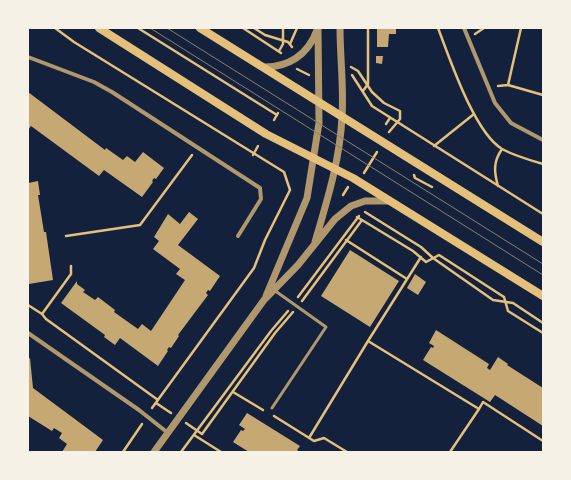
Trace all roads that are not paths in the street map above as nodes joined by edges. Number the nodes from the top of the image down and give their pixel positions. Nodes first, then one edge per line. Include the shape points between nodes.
1 (99, 28) edge
2 (200, 28) edge
3 (318, 28) edge
4 (340, 28) edge
5 (464, 28) edge
6 (28, 57) edge
7 (262, 67) junction
8 (317, 101) junction
9 (343, 116) junction
10 (543, 140) edge
11 (313, 158) junction
12 (335, 168) junction
13 (390, 201) junction
14 (238, 236) dead end
15 (543, 242) edge
16 (314, 246) junction
17 (274, 290) junction
18 (543, 296) edge
19 (264, 300) junction
20 (28, 333) edge
21 (272, 408) dead end
22 (168, 433) junction
23 (154, 452) edge

1 - 11 main road via 266,134
2 - 7 main road
3 - 7 street via 313,41 298,57 282,66
3 - 8 street
4 - 9 street
5 - 10 street via 495,103 511,123
6 - 14 street via 103,86 260,188 261,199
7 - 8 main road
8 - 9 main road
8 - 11 street via 318,123
9 - 12 street
9 - 15 main road
11 - 12 main road
11 - 19 street via 305,205
12 - 13 main road
12 - 16 street
13 - 16 street via 365,201 351,206 335,219
13 - 18 main road
16 - 17 street
17 - 19 street
17 - 21 lane via 326,327
19 - 22 street
20 - 22 street via 140,410
22 - 23 street

